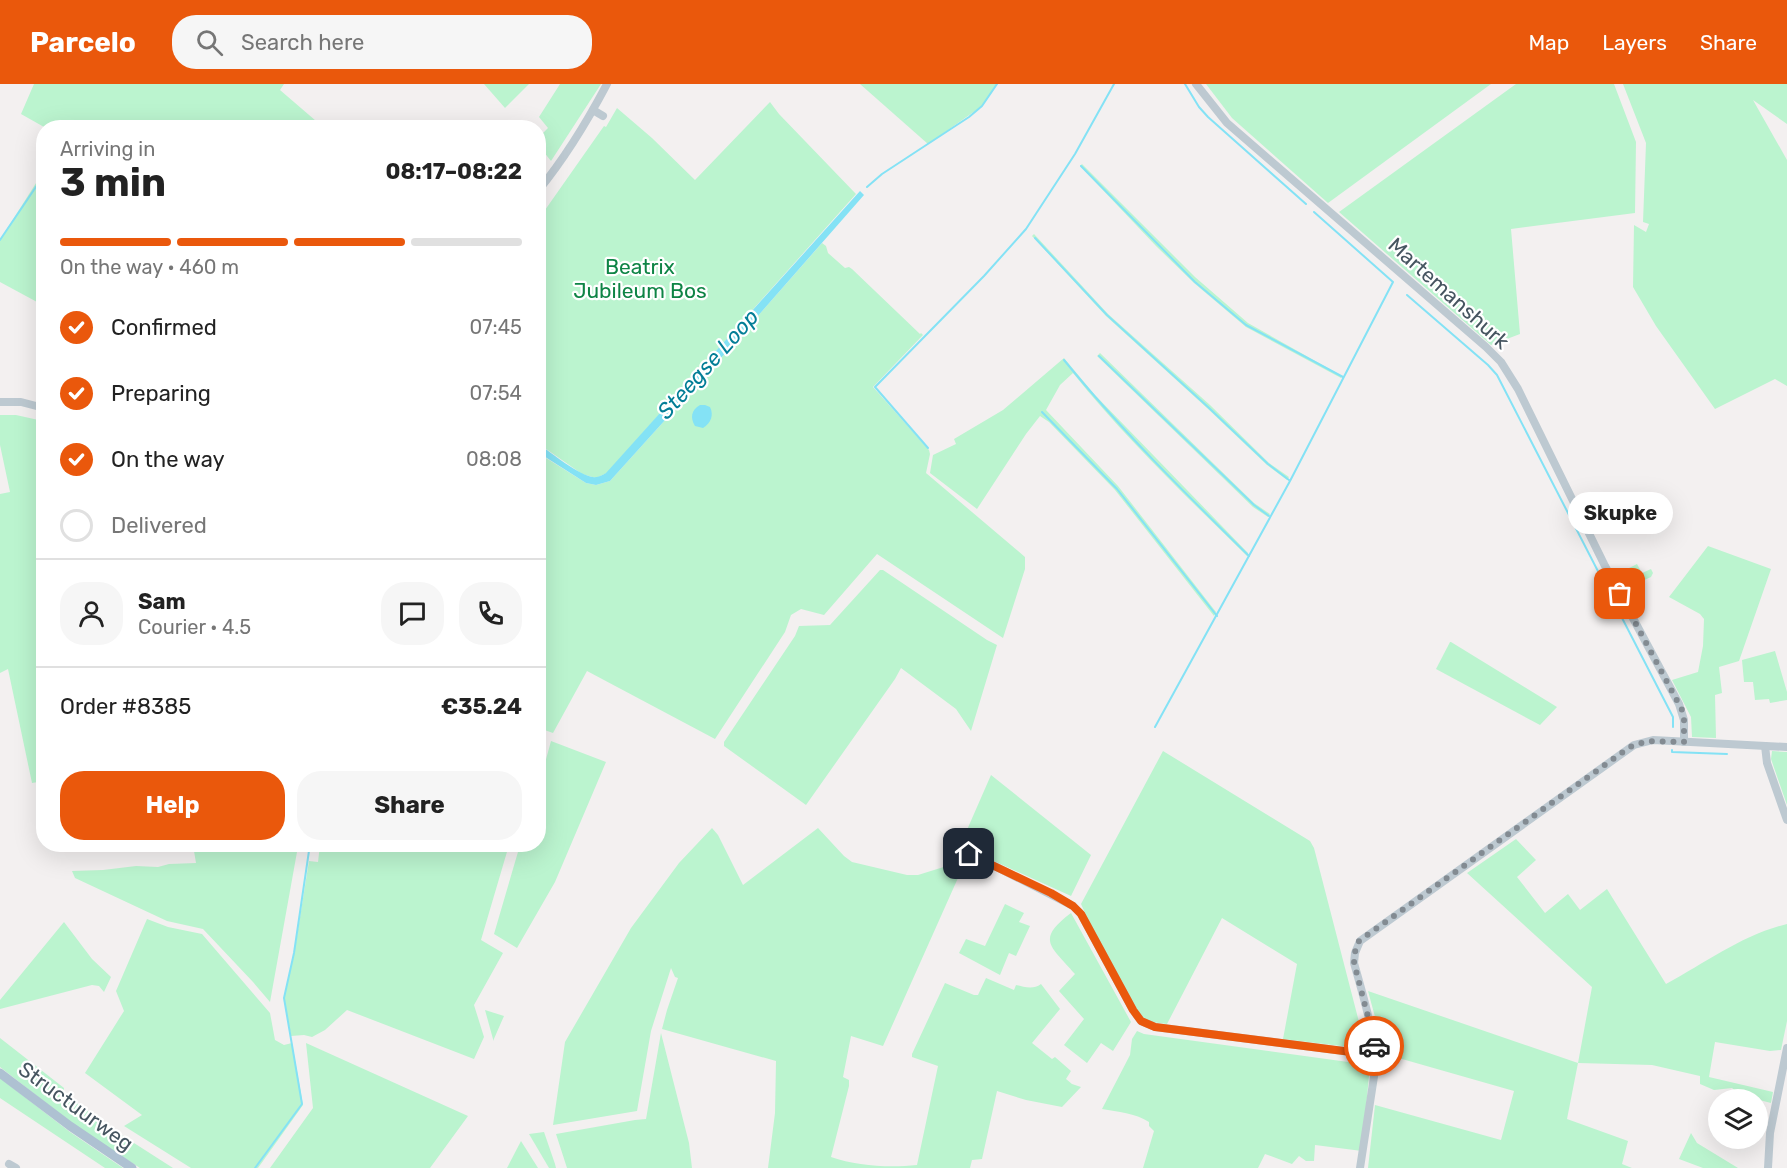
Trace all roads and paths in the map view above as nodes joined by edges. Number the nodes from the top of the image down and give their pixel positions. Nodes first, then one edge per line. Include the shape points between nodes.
1 (607, 84) edge
2 (1196, 84) edge
3 (593, 110) junction
4 (603, 116) dead end
5 (546, 182) edge
6 (0, 402) edge
7 (36, 406) edge
8 (1684, 742) junction
9 (1765, 746) junction
10 (1787, 747) edge
11 (1787, 820) edge
12 (959, 857) dead end
13 (1787, 1048) edge
14 (1375, 1055) junction
15 (0, 1073) edge
16 (132, 1168) edge
17 (1360, 1168) edge
18 (1768, 1168) edge

1 - 3 street
2 - 8 street, Martemanshurk via 1227,123 1501,362 1679,704
3 - 4 street
3 - 5 street
6 - 7 street
8 - 9 street
8 - 14 street via 1647,741 1630,747 1359,941 1354,963
9 - 10 street
9 - 11 street
12 - 14 street via 969,854 981,859 1073,906 1145,1024
13 - 18 street via 1770,1133
14 - 17 street
15 - 16 main road, Structuurweg

